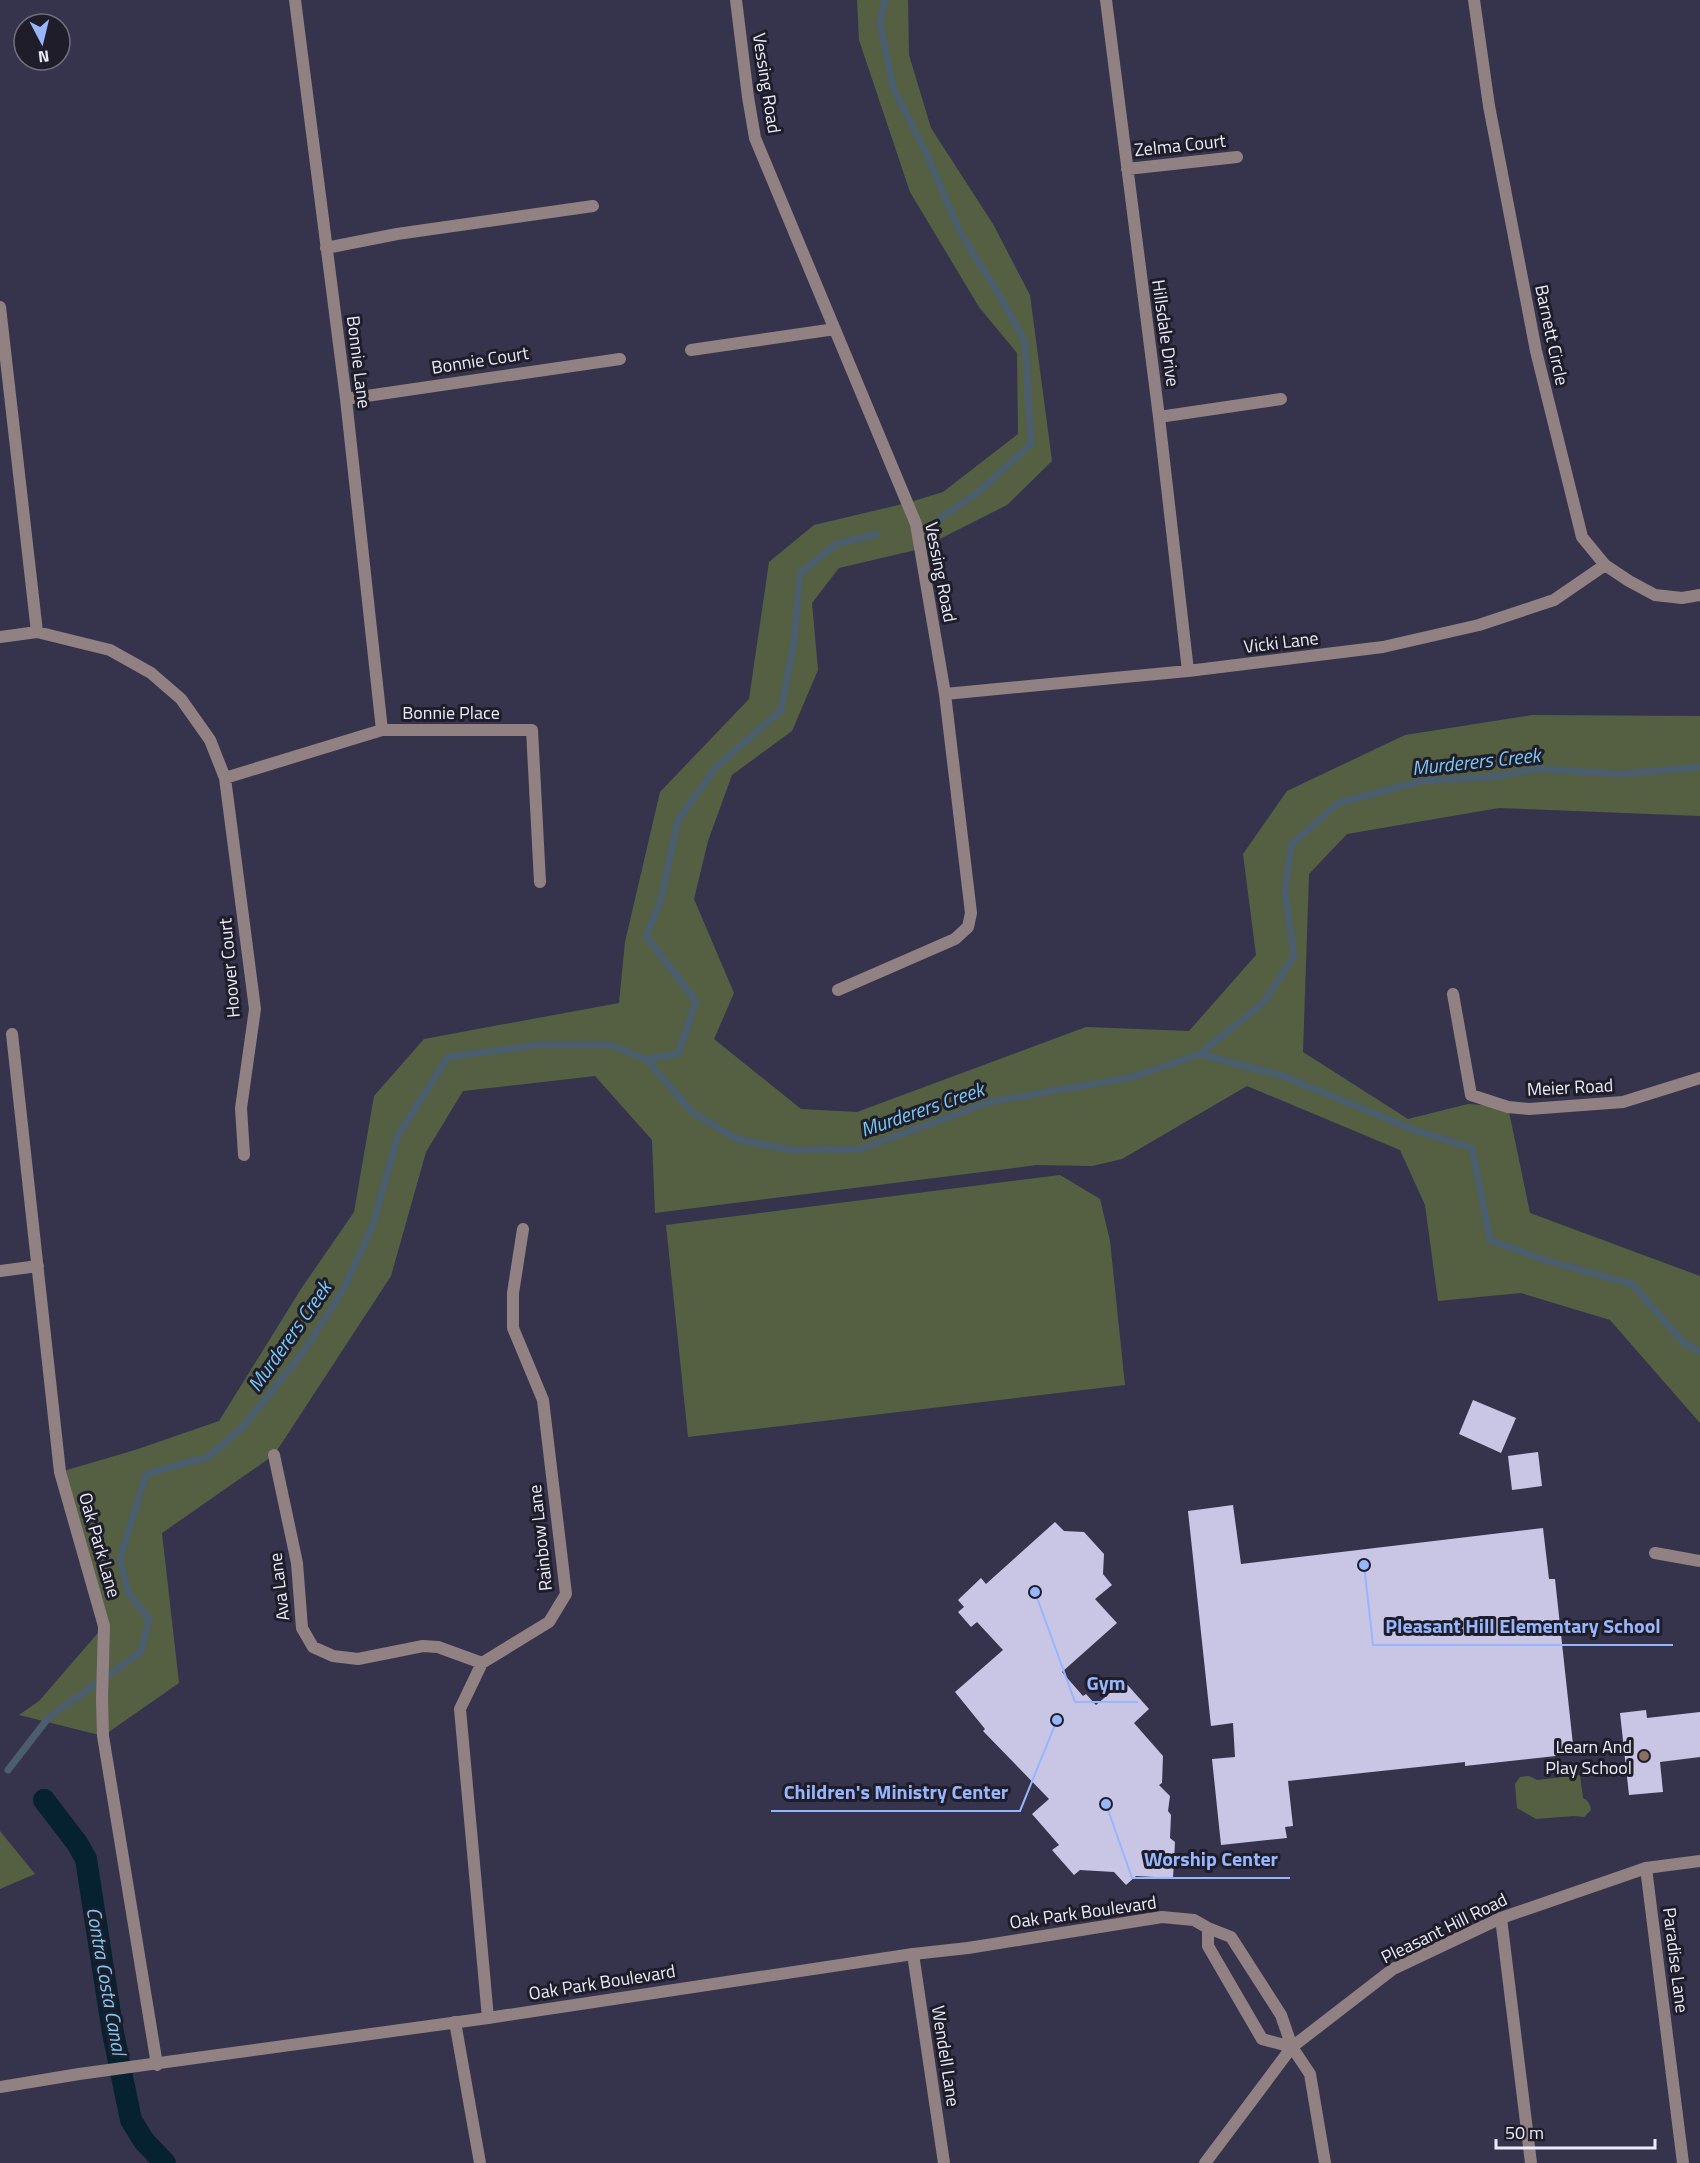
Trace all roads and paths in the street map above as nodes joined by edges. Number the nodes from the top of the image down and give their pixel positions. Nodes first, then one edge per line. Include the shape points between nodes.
1 (295, 0) edge
2 (736, 0) edge
3 (1106, 0) edge
4 (1474, 0) edge
5 (1237, 157) dead end
6 (1126, 169) junction
7 (593, 206) dead end
8 (327, 248) junction
9 (0, 307) edge
10 (835, 329) junction
11 (691, 350) dead end
12 (620, 359) dead end
13 (346, 399) junction
14 (1281, 399) dead end
15 (1159, 417) junction
16 (1605, 565) junction
17 (1700, 595) edge
18 (37, 632) junction
19 (0, 637) edge
20 (1188, 670) junction
21 (945, 694) junction
22 (382, 730) junction
23 (225, 778) junction
24 (540, 882) dead end
25 (838, 990) dead end
26 (1453, 994) dead end
27 (12, 1034) dead end
28 (1700, 1078) edge
29 (244, 1155) dead end
30 (523, 1229) dead end
31 (38, 1266) junction
32 (0, 1271) edge
33 (274, 1455) dead end
34 (1655, 1553) dead end
35 (1700, 1561) edge
36 (482, 1663) junction
37 (1700, 1861) edge
38 (1646, 1868) junction
39 (1501, 1918) junction
40 (1208, 1928) junction
41 (913, 1954) junction
42 (488, 2018) junction
43 (455, 2022) junction
44 (1292, 2047) junction
45 (157, 2065) junction
46 (0, 2087) edge
47 (480, 2163) edge
48 (944, 2163) edge
49 (1205, 2163) edge
50 (1325, 2163) edge
51 (1531, 2163) edge
52 (1683, 2163) edge

1 - 8 street, Bonnie Lane
2 - 10 street, Vessing Road via 755,138
3 - 6 street, Hillsdale Drive
4 - 16 street, Barnett Circle via 1489,106 1536,351 1582,537
5 - 6 street, Zelma Court
6 - 15 street, Hillsdale Drive
7 - 8 street
8 - 13 street, Bonnie Lane
9 - 18 street
10 - 11 street
10 - 21 street, Vessing Road via 915,524
12 - 13 street, Bonnie Court
13 - 22 street, Bonnie Lane
14 - 15 street
15 - 20 street, Hillsdale Drive
16 - 17 street, Barnett Circle via 1655,595
16 - 20 street, Vicki Lane via 1554,600 1479,625 1383,647
18 - 19 street
18 - 23 street, Hoover Court via 110,650 152,673 182,699 210,740
20 - 21 street, Vicki Lane
21 - 25 street, Vessing Road via 971,913 968,927 955,939
22 - 23 street, Bonnie Place
22 - 24 street, Bonnie Place via 532,730
23 - 29 street, Hoover Court via 255,1009 241,1108
26 - 28 street, Meier Road via 1471,1095 1528,1109 1623,1102
27 - 31 street, Oak Park Lane
30 - 36 street, Rainbow Lane via 513,1293 513,1328 543,1400 566,1594 549,1622
31 - 32 street
31 - 45 street, Oak Park Lane via 60,1472 104,1626 103,1736
33 - 36 street, Ava Lane via 297,1563 302,1628 313,1647 333,1656 358,1659 423,1646 438,1647
34 - 35 street
36 - 42 street via 460,1708
37 - 38 street, Pleasant Hill Road
38 - 39 street, Pleasant Hill Road
38 - 52 street, Paradise Lane
39 - 44 street, Pleasant Hill Road via 1393,1969
39 - 51 street
40 - 41 street, Oak Park Boulevard via 1194,1920 1162,1917
40 - 44 street, Oak Park Boulevard via 1231,1937 1281,2015
40 - 44 street via 1208,1946 1262,2039
41 - 42 street, Oak Park Boulevard
41 - 48 street, Wendell Lane
42 - 43 street, Oak Park Boulevard
43 - 45 street, Oak Park Boulevard
43 - 47 street
44 - 49 street, Pleasant Hill Road
44 - 50 street, Oak Park Boulevard via 1310,2074
45 - 46 street, Oak Park Boulevard

